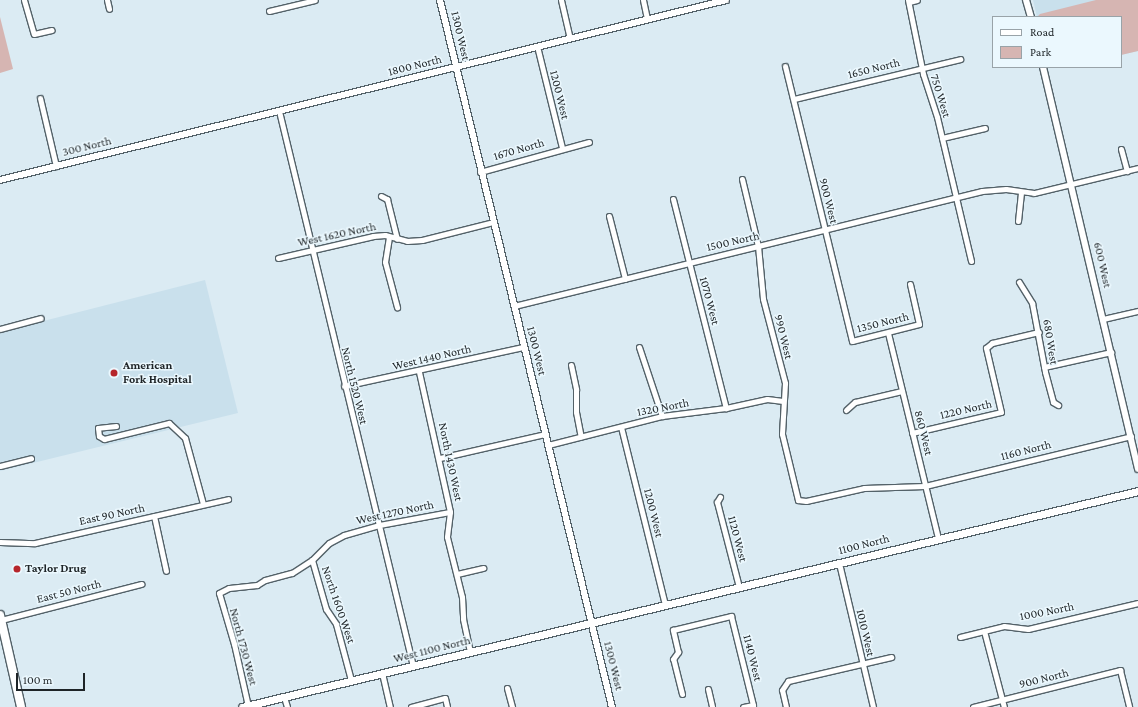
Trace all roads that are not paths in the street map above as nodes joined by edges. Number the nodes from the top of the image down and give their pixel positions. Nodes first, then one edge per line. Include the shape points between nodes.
1 (24, 0) edge
2 (107, 0) edge
3 (315, 0) edge
4 (440, 0) edge
5 (561, 0) edge
6 (643, 0) edge
7 (726, 0) edge
8 (917, 0) edge
9 (1026, 0) edge
10 (908, 1) edge
11 (109, 9) dead end
12 (269, 11) dead end
13 (1031, 16) edge
14 (647, 19) junction
15 (52, 30) dead end
16 (570, 38) junction
17 (537, 46) junction
18 (960, 59) dead end
19 (785, 66) dead end
20 (456, 67) junction
21 (922, 68) junction
22 (1043, 68) edge
23 (40, 98) dead end
24 (794, 99) junction
25 (279, 111) junction
26 (985, 128) dead end
27 (180, 135) joint
28 (942, 138) junction
29 (589, 142) dead end
30 (562, 148) junction
31 (1121, 149) dead end
32 (56, 166) junction
33 (1138, 168) edge
34 (1127, 171) junction
35 (480, 172) junction
36 (742, 179) dead end
37 (0, 180) edge
38 (1072, 185) junction
39 (1021, 192) junction
40 (381, 196) dead end
41 (956, 197) junction
42 (673, 199) dead end
43 (609, 216) dead end
44 (1018, 221) dead end
45 (493, 222) junction
46 (824, 229) junction
47 (389, 237) junction
48 (397, 239) junction
49 (758, 246) junction
50 (311, 249) junction
51 (278, 258) dead end
52 (971, 261) dead end
53 (688, 263) junction
54 (625, 279) junction
55 (1019, 282) dead end
56 (910, 284) dead end
57 (514, 306) junction
58 (397, 307) dead end
59 (1138, 311) edge
60 (41, 318) dead end
61 (1104, 319) junction
62 (0, 329) edge
63 (1039, 332) junction
64 (888, 333) junction
65 (852, 341) joint
66 (523, 347) junction
67 (639, 347) dead end
68 (1111, 352) junction
69 (570, 365) dead end
70 (1044, 367) junction
71 (418, 372) junction
72 (344, 386) junction
73 (902, 391) junction
74 (783, 401) junction
75 (1058, 405) dead end
76 (726, 408) junction
77 (846, 410) dead end
78 (662, 416) junction
79 (116, 426) dead end
80 (621, 427) junction
81 (912, 432) junction
82 (545, 434) junction
83 (1130, 436) junction
84 (581, 437) junction
85 (548, 445) junction
86 (31, 458) dead end
87 (440, 458) junction
88 (0, 466) edge
89 (1138, 469) edge
90 (925, 486) junction
91 (1138, 491) edge
92 (720, 497) dead end
93 (228, 499) dead end
94 (798, 500) joint
95 (203, 504) junction
96 (450, 512) junction
97 (154, 516) junction
98 (379, 525) junction
99 (938, 538) junction
100 (0, 542) edge
101 (312, 560) junction
102 (839, 563) junction
103 (483, 568) dead end
104 (166, 571) dead end
105 (456, 574) junction
106 (141, 584) dead end
107 (739, 587) junction
108 (219, 593) joint
109 (1138, 603) edge
110 (665, 604) junction
111 (627, 614) joint
112 (1, 618) edge
113 (591, 622) junction
114 (984, 631) junction
115 (960, 638) dead end
116 (470, 652) junction
117 (892, 657) dead end
118 (862, 664) junction
119 (413, 666) junction
120 (382, 673) junction
121 (351, 680) junction
122 (507, 688) dead end
123 (708, 689) dead end
124 (682, 694) dead end
125 (284, 697) junction
126 (1002, 700) junction
127 (245, 706) edge
128 (22, 707) edge
129 (287, 707) edge
130 (390, 707) edge
131 (411, 707) edge
132 (447, 707) edge
133 (512, 707) edge
134 (612, 707) edge
135 (712, 707) edge
136 (743, 707) edge
137 (786, 707) edge
138 (873, 707) edge
139 (973, 707) edge
140 (1004, 707) edge
141 (1129, 707) edge

1 - 15 street via 34,34
2 - 11 street
3 - 12 street
4 - 20 street, 1300 West
5 - 16 street
6 - 14 street
7 - 14 street, 1800 North
8 - 10 street
9 - 13 street
10 - 21 street, 750 West
14 - 16 street, 1800 North
16 - 17 street, 1800 North
17 - 20 street, 1800 North
17 - 30 street, 1200 West
18 - 21 street, 1650 North
19 - 24 street, 900 West
20 - 25 street, 1800 North
20 - 35 street, 1300 West
21 - 24 street, 1650 North
21 - 28 street, 750 West
22 - 38 street, 600 West
23 - 32 street
24 - 46 street, 900 West
25 - 27 street, 1800 North
25 - 50 street, North 1520 West
26 - 28 street
27 - 32 street, 300 North
28 - 41 street, 750 West
29 - 30 street, 1670 North
30 - 35 street, 1670 North
31 - 34 street
32 - 37 street, 300 North
33 - 34 street, 1500 North
34 - 38 street, 1500 North
35 - 45 street, 1300 West
36 - 49 street, 990 West
38 - 39 street, 1500 North via 1034,193
38 - 61 street, 600 West
39 - 41 street, 1500 North via 996,189
39 - 44 street
40 - 48 street via 387,199
41 - 46 street, 1500 North
41 - 52 street, 750 West
42 - 53 street, 1070 West
43 - 54 street
45 - 48 street, West 1620 North via 422,240
45 - 57 street, 1300 West
46 - 49 street, 1500 North
46 - 65 street, 900 West
47 - 48 street, West 1620 North
47 - 50 street, West 1620 North via 373,236
47 - 58 street via 385,262
49 - 53 street, 1500 North
49 - 74 street, 990 West via 764,299 785,383
50 - 51 street, West 1620 North
50 - 72 street, North 1520 West
53 - 54 street, 1500 North
53 - 76 street, 1070 West
54 - 57 street, 1500 North
55 - 63 street, 680 West via 1032,303
56 - 64 street, 1350 North via 919,324
57 - 66 street, 1300 West
59 - 61 street
60 - 62 street
61 - 68 street, 600 West
63 - 70 street, 680 West
63 - 81 street, 1220 North via 988,346 986,351 1001,412
64 - 65 street, 1350 North
64 - 73 street, 860 West
66 - 71 street, West 1440 North
66 - 82 street, 1300 West
67 - 78 street
68 - 70 street
68 - 83 street, 600 West
69 - 84 street via 576,389
70 - 75 street, 680 West via 1053,402
71 - 72 street, West 1440 North
71 - 87 street, North 1430 West
72 - 98 street, North 1520 West
73 - 77 street via 855,402
73 - 81 street, 860 West
74 - 76 street, 1320 North via 767,399
74 - 94 street, 990 West via 782,434
76 - 78 street, 1320 North
78 - 80 street, 1320 North
79 - 95 street via 98,428 99,436 104,439 169,423 185,438
80 - 84 street, 1320 North
80 - 110 street, 1200 West
81 - 90 street, 860 West
82 - 85 street, 1300 West
82 - 87 street
83 - 89 street, 600 West
83 - 90 street, 1160 North
84 - 85 street, 1320 North
85 - 113 street, 1300 West
86 - 88 street
87 - 96 street, North 1430 West
90 - 94 street, 1160 North via 844,491 806,501
90 - 99 street, 860 West
91 - 99 main road, 1100 North
92 - 107 street, 1120 West via 717,502
93 - 95 street, East 90 North
95 - 97 street, East 90 North
96 - 98 street, West 1270 North
96 - 105 street, North 1430 West via 447,537
97 - 100 street, East 90 North via 35,543
97 - 104 street
98 - 101 street, West 1270 North via 344,535 329,543
98 - 119 street, North 1520 West
99 - 102 main road, 1100 North
101 - 108 street, West 1270 North via 292,573 265,580 257,585 229,588
101 - 121 street, North 1600 West via 326,609 336,624
102 - 107 main road, 1100 North
102 - 118 street, 1010 West
103 - 105 street
105 - 116 street, North 1430 West
106 - 112 street, East 50 North
107 - 110 main road, 1100 North
108 - 127 street, North 1730 West via 234,644
109 - 114 street, 1000 North via 1028,629 1004,626
110 - 111 main road, 1100 North
111 - 113 main road, West 1100 North
112 - 128 main road
113 - 116 main road, West 1100 North
113 - 134 street, 1300 West
114 - 115 street, 1000 North
114 - 126 street
116 - 119 main road, West 1100 North
117 - 118 street
118 - 137 street via 788,681 782,690
118 - 138 street, 1010 West
119 - 120 main road, West 1100 North
120 - 121 main road, West 1100 North
120 - 130 street
121 - 125 main road, West 1100 North
122 - 133 street
123 - 135 street
124 - 136 street, 1140 West via 673,660 678,652 673,630 731,616 753,705
125 - 127 main road, West 1100 North
125 - 129 street
126 - 139 street, 900 North
126 - 140 street
126 - 141 street, 900 North via 1120,670
131 - 132 street via 445,698

